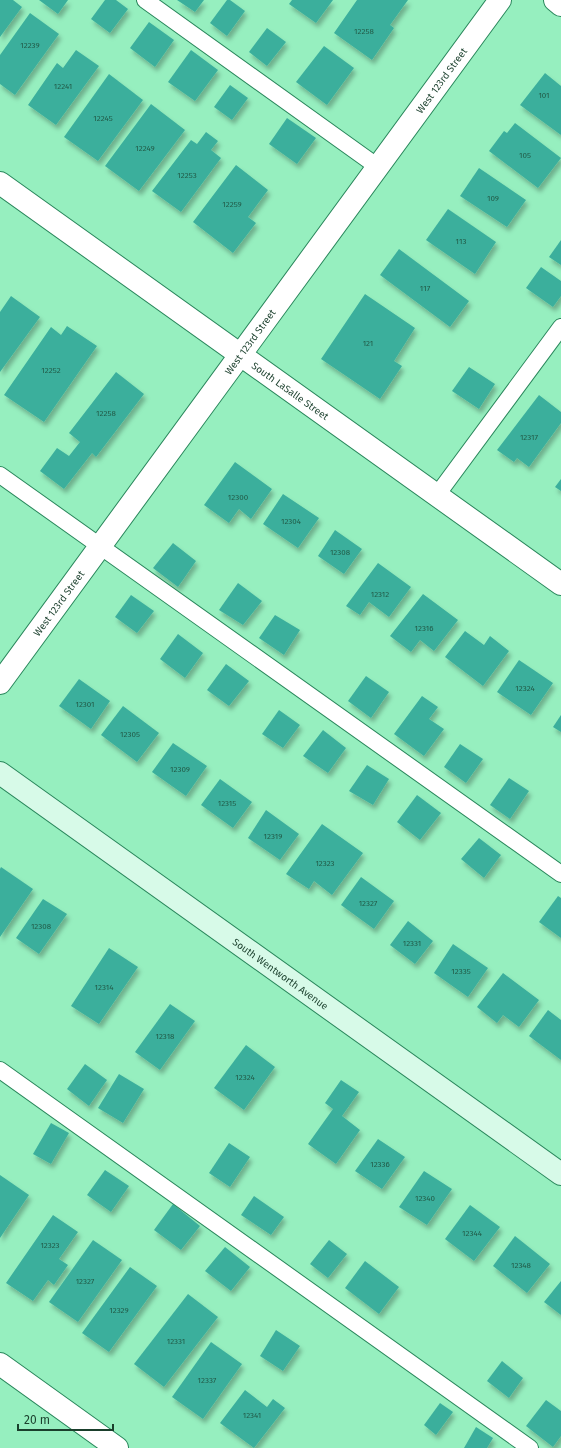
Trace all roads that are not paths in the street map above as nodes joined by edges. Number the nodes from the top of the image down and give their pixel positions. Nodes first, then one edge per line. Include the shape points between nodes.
1 (145, 0) edge
2 (500, 0) edge
3 (554, 0) edge
4 (561, 5) edge
5 (378, 167) junction
6 (0, 183) edge
7 (561, 327) edge
8 (240, 354) junction
9 (0, 475) edge
10 (437, 495) junction
11 (100, 546) junction
12 (561, 584) edge
13 (0, 683) edge
14 (0, 772) edge
15 (561, 874) edge
16 (0, 1070) edge
17 (561, 1174) edge
18 (0, 1364) edge
19 (118, 1448) edge
20 (530, 1448) edge

1 - 5 lane
2 - 5 street, West 123rd Street
3 - 4 street
5 - 8 street, West 123rd Street
6 - 8 street, South LaSalle Street
7 - 10 lane
8 - 10 street, South LaSalle Street
8 - 11 street, West 123rd Street
9 - 11 lane
10 - 12 street, South LaSalle Street
11 - 13 street, West 123rd Street
11 - 15 lane
14 - 17 street, South Wentworth Avenue
16 - 20 lane
18 - 19 street

